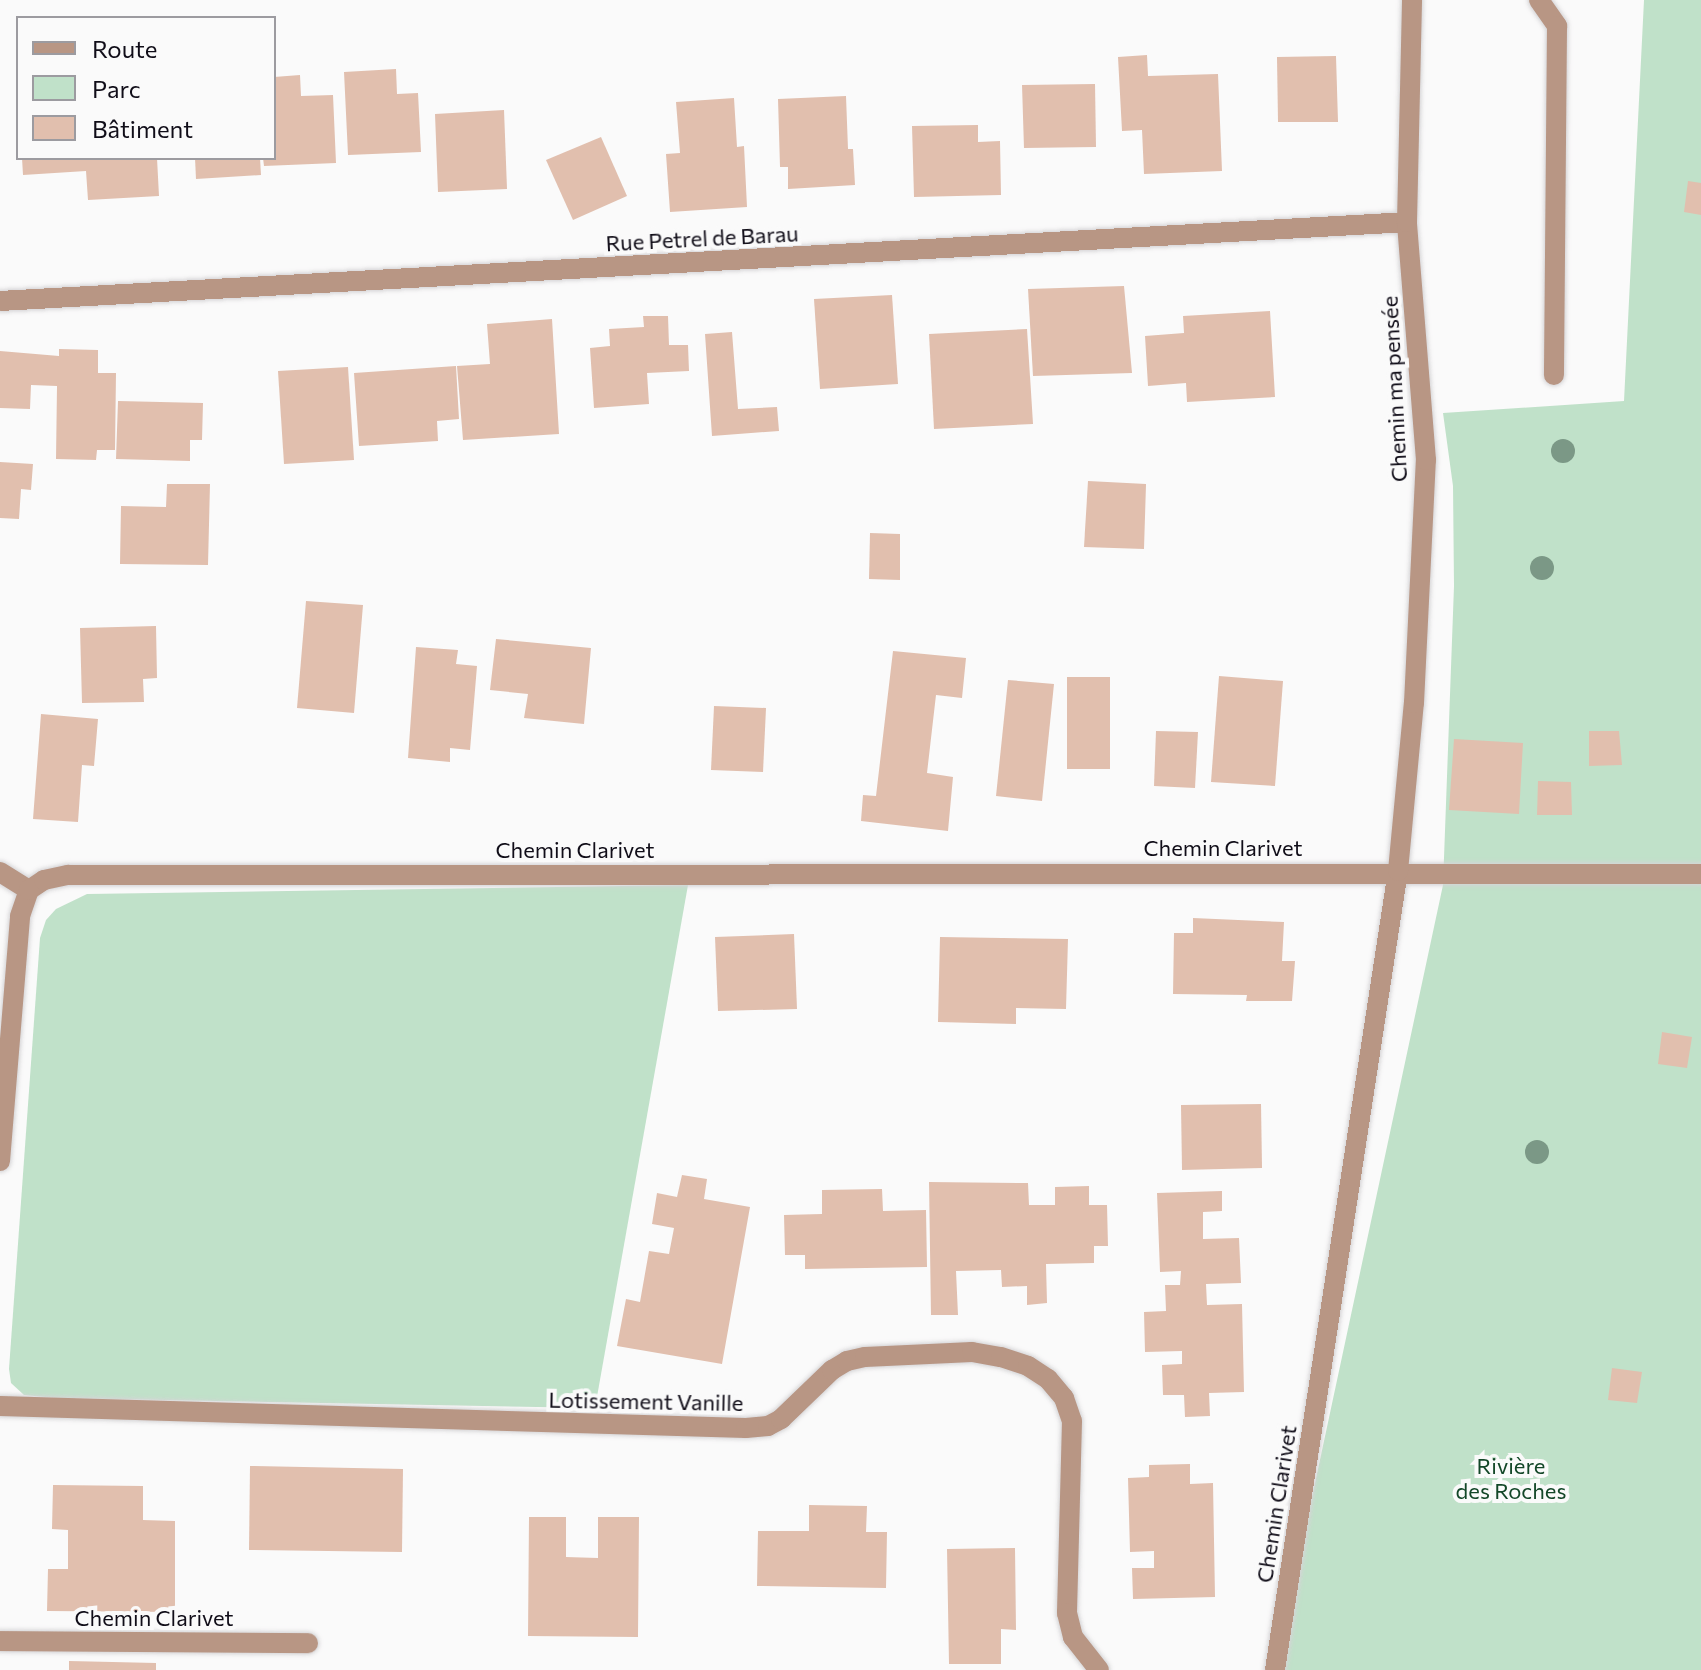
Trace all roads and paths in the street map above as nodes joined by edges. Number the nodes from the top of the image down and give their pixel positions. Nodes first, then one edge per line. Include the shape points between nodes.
1 (1412, 0) edge
2 (1539, 0) edge
3 (1407, 222) junction
4 (0, 301) edge
5 (1554, 375) dead end
6 (1398, 871) junction
7 (0, 872) edge
8 (1701, 874) edge
9 (29, 890) junction
10 (0, 1161) edge
11 (0, 1406) edge
12 (0, 1641) edge
13 (308, 1643) dead end
14 (1099, 1670) edge
15 (1275, 1670) edge

1 - 3 street, Chemin ma pensée
2 - 5 street via 1557,26
3 - 4 street, Rue Petrel de Barau
3 - 6 street, Chemin ma pensée via 1426,460 1414,703
6 - 8 street, Chemin Clarivet
6 - 9 street, Chemin Clarivet via 68,875
6 - 15 street, Chemin Clarivet
7 - 9 street
9 - 10 street via 20,916
11 - 14 street, Lotissement Vanille via 746,1428 781,1419 847,1361 972,1352 1001,1357 1048,1379 1064,1398 1072,1421 1067,1613 1073,1637
12 - 13 street, Chemin Clarivet

